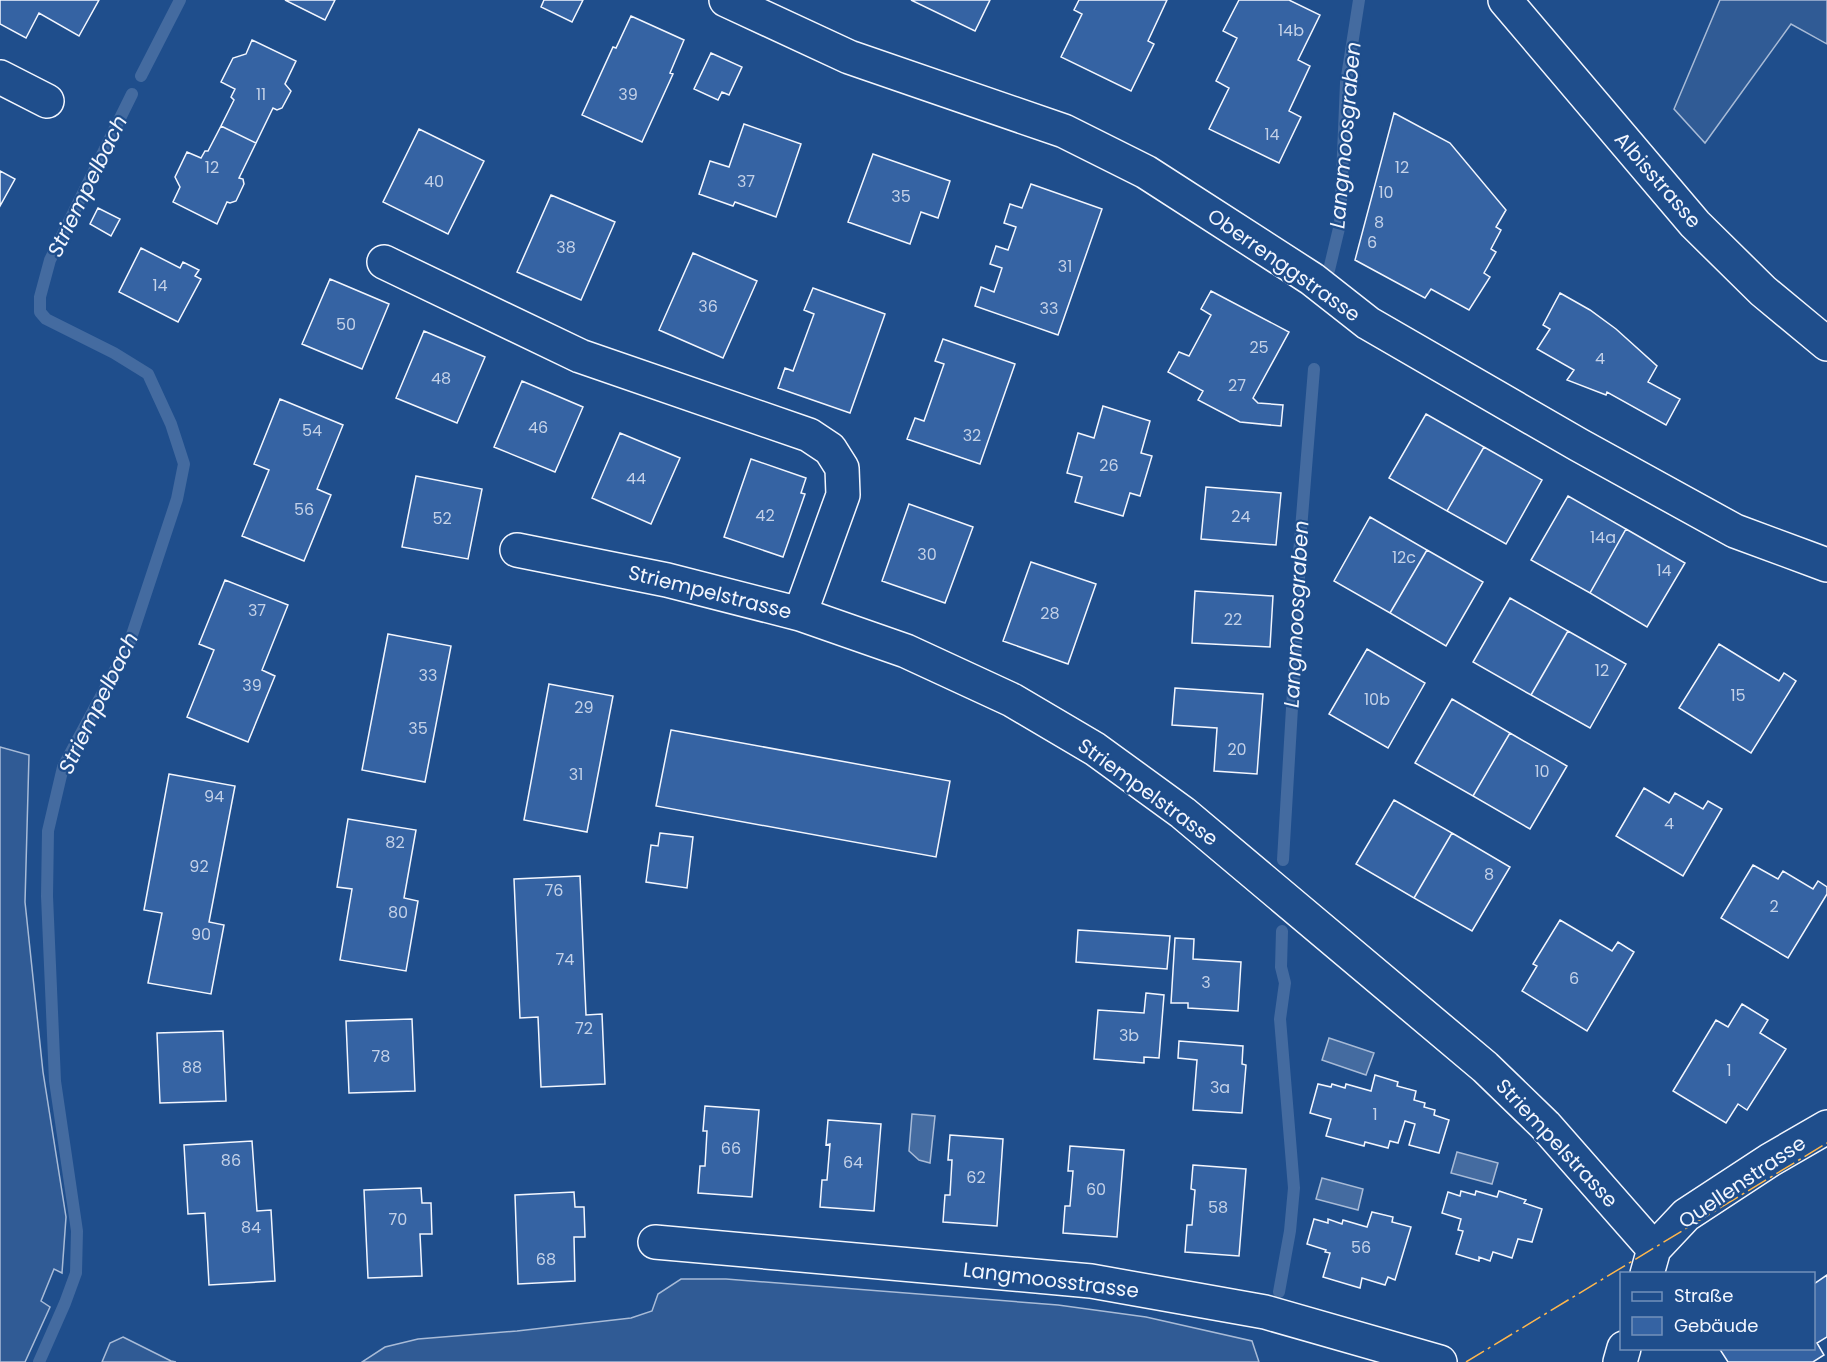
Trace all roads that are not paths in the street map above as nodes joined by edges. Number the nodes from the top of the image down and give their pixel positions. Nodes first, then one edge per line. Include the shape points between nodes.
1 (726, 0) edge
2 (1505, 0) edge
3 (0, 77) edge
4 (47, 101) dead end
5 (384, 262) dead end
6 (1827, 344) edge
7 (517, 550) dead end
8 (1827, 565) edge
9 (800, 614) junction
10 (1827, 1127) edge
11 (655, 1242) dead end
12 (1650, 1261) edge
13 (1440, 1362) edge

1 - 8 street, Oberrenggstrasse via 849,57 1064,131 1146,172 1312,279 1378,329 1735,531
2 - 6 street, Albisstrasse via 1695,224 1763,291
3 - 4 street
5 - 9 street via 580,356 809,435 830,449 842,468 843,495
7 - 9 street, Striempelstrasse via 667,580
9 - 12 street, Striempelstrasse via 906,651 1012,700 1095,749 1183,813 1485,1067 1545,1125
10 - 12 street, Quellenstrasse via 1686,1215
11 - 13 street, Langmoosstrasse via 1091,1281 1265,1312

